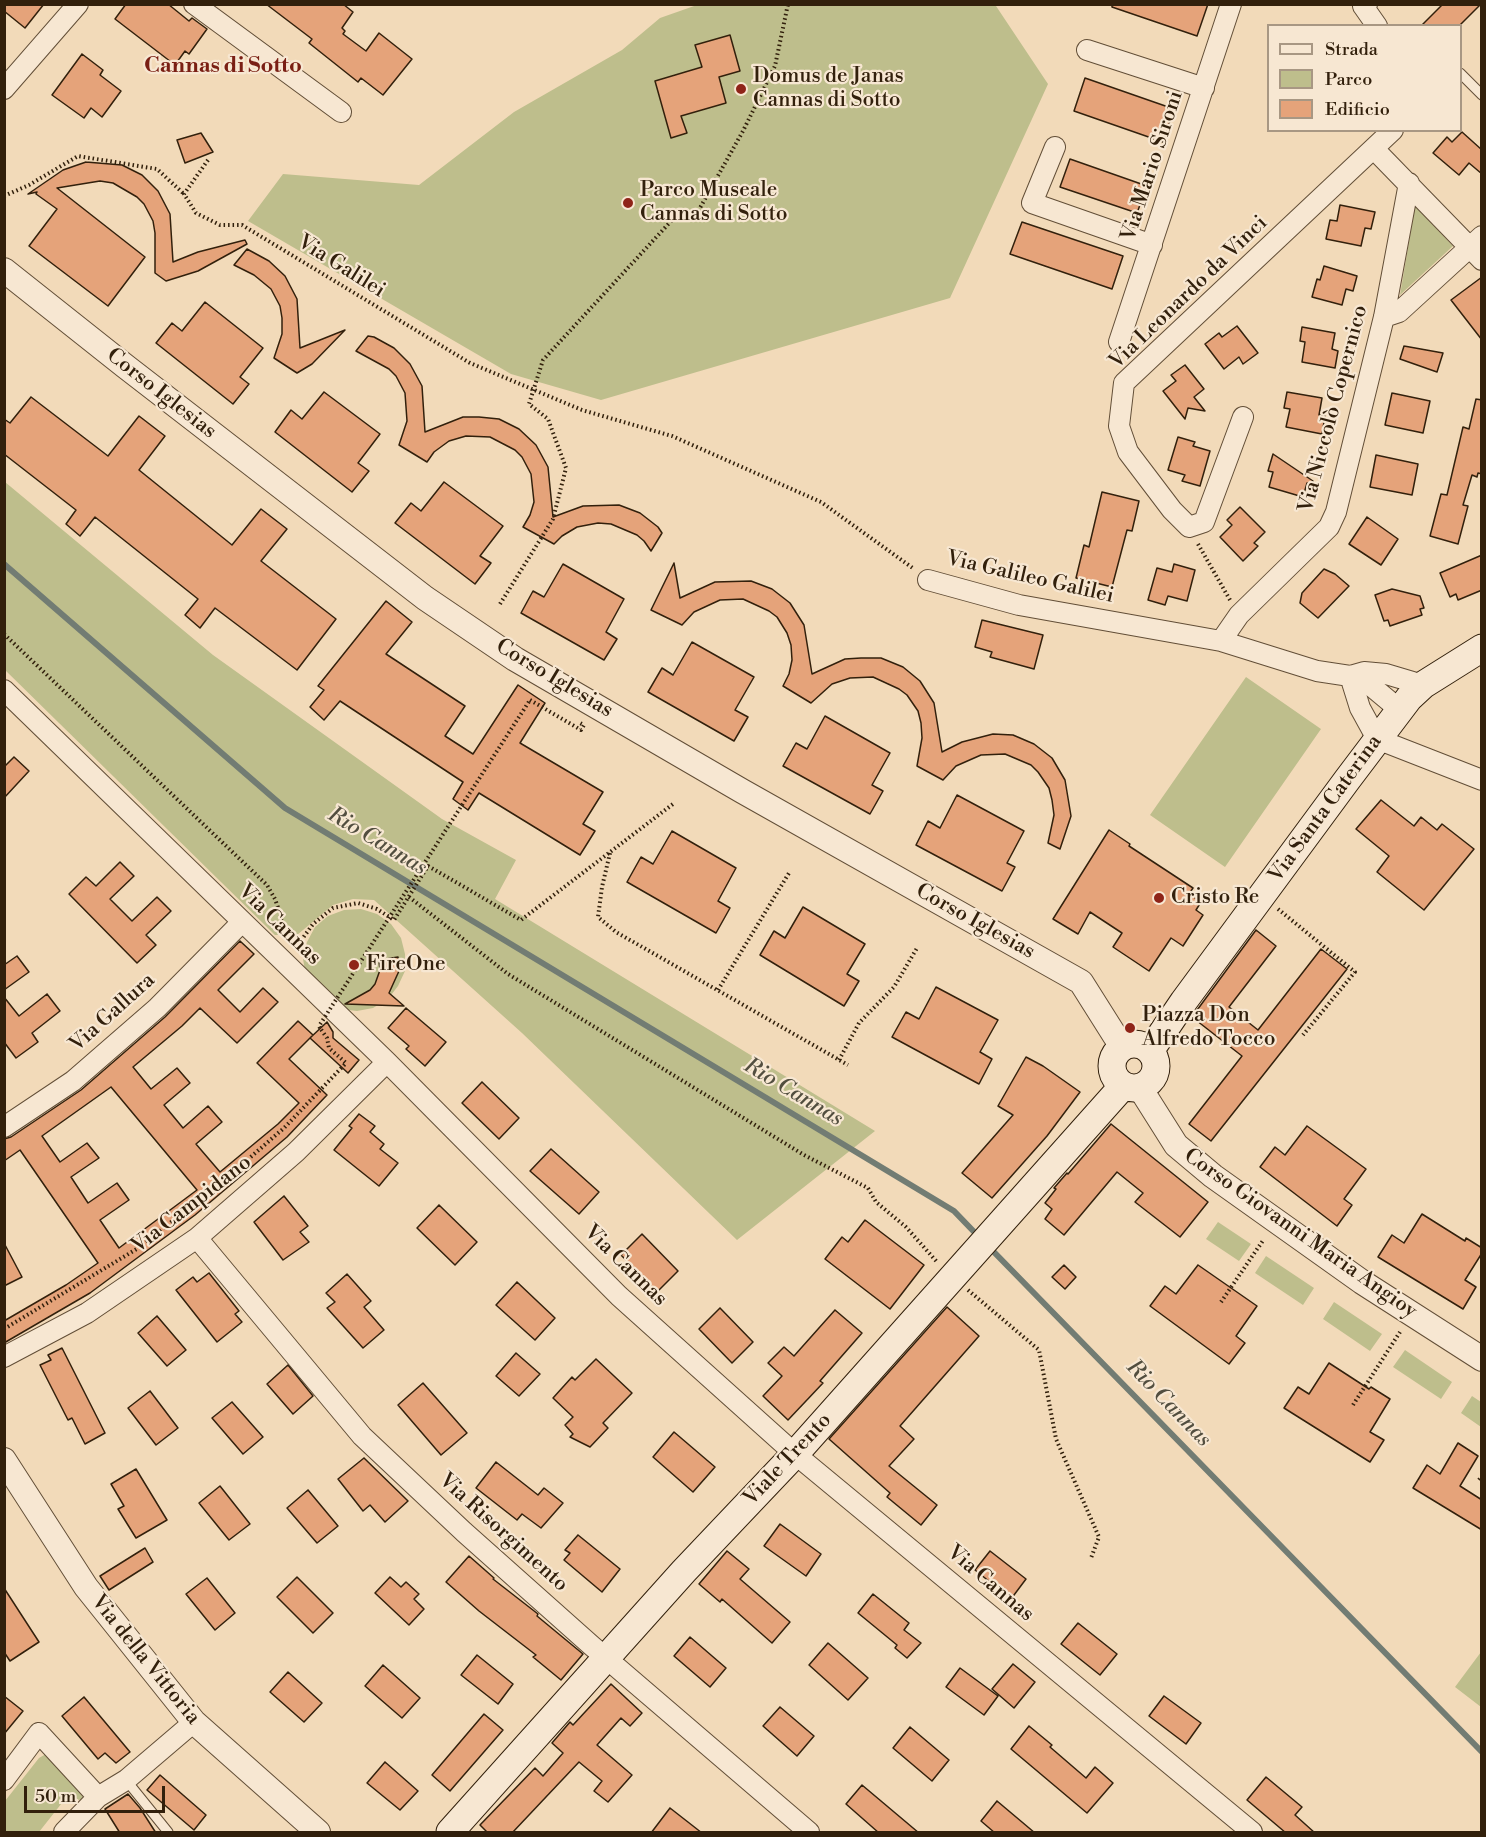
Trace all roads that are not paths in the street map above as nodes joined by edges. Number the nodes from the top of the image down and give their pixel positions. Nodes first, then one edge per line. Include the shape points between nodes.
1 (78, 4) edge
2 (194, 4) edge
3 (1231, 4) edge
4 (1367, 4) edge
5 (1376, 24) edge
6 (1087, 50) dead end
7 (1462, 74) edge
8 (1204, 88) junction
9 (4, 89) edge
10 (1482, 95) edge
11 (341, 112) dead end
12 (1391, 132) edge
13 (1055, 147) dead end
14 (1374, 148) junction
15 (1409, 183) junction
16 (1152, 245) junction
17 (1478, 248) edge
18 (4, 270) edge
19 (1384, 316) junction
20 (1119, 342) dead end
21 (1244, 417) dead end
22 (928, 580) road end
23 (1221, 641) junction
24 (1482, 648) edge
25 (1350, 676) junction
26 (1423, 686) junction
27 (4, 690) edge
28 (1400, 710) junction
29 (1377, 739) junction
30 (1482, 780) edge
31 (242, 922) junction
32 (1122, 1047) junction
33 (1150, 1050) junction
34 (387, 1062) junction
35 (1131, 1087) junction
36 (4, 1127) edge
37 (197, 1238) junction
38 (4, 1357) edge
39 (1482, 1359) edge
40 (795, 1454) junction
41 (7, 1470) edge
42 (606, 1658) junction
43 (194, 1722) junction
44 (4, 1780) edge
45 (126, 1780) junction
46 (98, 1797) junction
47 (64, 1833) edge
48 (168, 1833) edge
49 (318, 1833) edge
50 (450, 1833) edge
51 (809, 1833) edge
52 (1252, 1833) edge

1 - 9 street
2 - 11 street
3 - 8 street, Via Mario Sironi
4 - 5 street via 1363,6
6 - 8 street
7 - 10 lane
8 - 16 street, Via Mario Sironi
12 - 14 street, Via Leonardo da Vinci
13 - 16 street via 1032,203
14 - 15 street
14 - 21 street, Via Leonardo da Vinci via 1124,383 1119,426 1128,452 1189,527 1204,522
15 - 17 street
15 - 19 street, Via Niccolò Copernico
16 - 20 street, Via Mario Sironi
17 - 19 street via 1399,312
18 - 32 street, Corso Iglesias via 425,598 515,658 1081,982
19 - 23 street, Via Niccolò Copernico via 1329,527 1239,615
22 - 23 street, Via Galileo Galilei via 1019,605
23 - 25 street, Via Galileo Galilei via 1317,671
24 - 26 main road, Via Santa Caterina
25 - 26 street, Via Galileo Galilei via 1364,672 1386,674
25 - 28 street, Via Galileo Galilei
25 - 29 street via 1360,708
26 - 28 main road, Via Santa Caterina
27 - 31 street, Via Cannas
28 - 29 main road, Via Santa Caterina
29 - 30 street
29 - 33 main road, Via Santa Caterina
31 - 34 street, Via Cannas
31 - 36 street, Via Gallura via 157,1008 73,1081
32 - 33 main road via 1137,1044
32 - 35 main road via 1112,1067 1117,1081
33 - 35 main road via 1156,1069 1151,1081
34 - 37 street, Via Campidano via 296,1152
34 - 40 street, Via Cannas via 619,1296
35 - 39 street, Corso Giovanni Maria Angioy via 1176,1145 1213,1176 1362,1282
35 - 40 main road, Viale Trento via 1004,1218
37 - 38 street, Via Campidano via 87,1313
37 - 42 street, Via Risorgimento via 363,1436
40 - 42 main road, Viale Trento
40 - 52 street, Via Cannas
41 - 43 street, Via della Vittoria via 86,1587
42 - 50 main road, Viale Trento
42 - 51 street, Via Risorgimento
43 - 45 street
43 - 49 street, Via della Vittoria
44 - 46 street via 39,1733
45 - 46 street
45 - 48 lane
46 - 47 street

